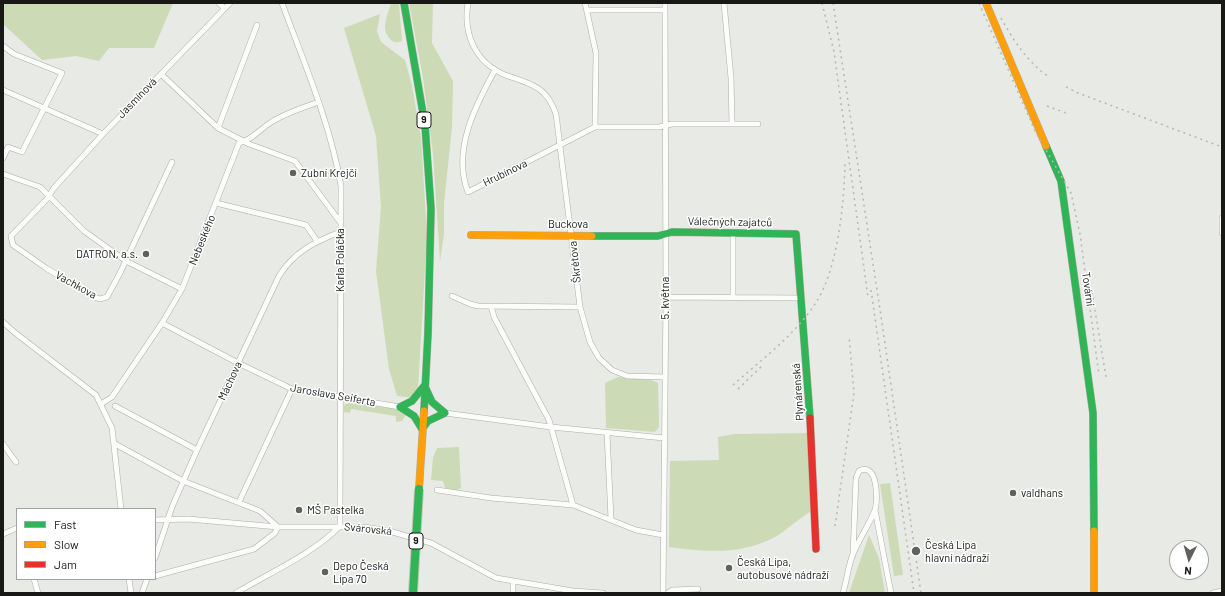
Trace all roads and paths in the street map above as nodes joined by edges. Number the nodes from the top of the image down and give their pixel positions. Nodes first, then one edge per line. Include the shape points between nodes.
1 (219, 3) edge
2 (230, 3) edge
3 (282, 3) edge
4 (404, 3) edge
5 (468, 3) edge
6 (586, 3) edge
7 (665, 3) edge
8 (724, 3) edge
9 (986, 3) edge
10 (224, 8) junction
11 (587, 10) junction
12 (665, 10) junction
13 (257, 25) dead end
14 (3, 46) edge
15 (495, 70) junction
16 (160, 74) junction
17 (3, 90) edge
18 (319, 102) junction
19 (44, 109) junction
20 (732, 124) junction
21 (758, 124) dead end
22 (664, 126) junction
23 (595, 127) junction
24 (218, 128) junction
25 (103, 134) junction
26 (244, 142) junction
27 (559, 146) junction
28 (3, 158) edge
29 (172, 162) dead end
30 (3, 174) edge
31 (49, 197) junction
32 (216, 204) junction
33 (1222, 218) edge
34 (340, 222) junction
35 (340, 232) junction
36 (733, 233) junction
37 (1222, 233) edge
38 (664, 234) junction
39 (796, 234) joint
40 (471, 235) dead end
41 (572, 235) junction
42 (317, 241) junction
43 (126, 261) junction
44 (182, 289) junction
45 (452, 296) dead end
46 (666, 297) junction
47 (733, 297) junction
48 (802, 298) junction
49 (491, 306) junction
50 (580, 307) junction
51 (3, 322) edge
52 (162, 323) junction
53 (238, 364) junction
54 (664, 378) junction
55 (425, 384) junction
56 (292, 389) junction
57 (340, 397) junction
58 (101, 404) junction
59 (116, 406) dead end
60 (400, 407) junction
61 (445, 413) junction
62 (551, 427) junction
63 (422, 430) junction
64 (607, 433) junction
65 (664, 438) junction
66 (3, 444) edge
67 (115, 444) junction
68 (197, 450) junction
69 (16, 462) dead end
70 (183, 481) junction
71 (437, 490) dead end
72 (239, 502) junction
73 (573, 505) junction
74 (121, 508) edge
75 (875, 510) junction
76 (611, 519) junction
77 (156, 520) edge
78 (168, 520) junction
79 (340, 526) junction
80 (278, 527) junction
81 (16, 528) edge
82 (3, 534) edge
83 (663, 535) junction
84 (816, 549) dead end
85 (853, 554) junction
86 (156, 555) edge
87 (156, 576) edge
88 (34, 580) edge
89 (129, 580) edge
90 (148, 580) edge
91 (513, 582) junction
92 (698, 589) dead end
93 (1222, 591) edge
94 (38, 593) edge
95 (131, 593) edge
96 (142, 593) edge
97 (236, 593) edge
98 (413, 593) edge
99 (513, 593) edge
100 (603, 593) edge
101 (663, 593) edge
102 (668, 593) edge
103 (843, 593) edge
104 (891, 593) edge
105 (1094, 593) edge
106 (1213, 593) edge

1 - 10 street
2 - 10 street, Jasmínová
3 - 18 street, Karla Poláčka
4 - 55 street, 9 via 428,157 431,238
5 - 15 street via 469,38 480,57
6 - 11 street
7 - 12 street, 5. května
8 - 20 street via 731,78
9 - 105 street, Tovární via 1061,181 1093,413
10 - 16 street, Jasmínová
11 - 12 street
11 - 23 street via 596,53
12 - 22 street, 5. května
13 - 24 street
14 - 19 street via 14,54 62,73
15 - 27 street, Škrétova via 533,85 545,94 556,114
15 - 27 street, Hrubínova via 476,104 466,138 464,180 468,192
16 - 24 street
16 - 25 street, Jasmínová
17 - 19 street
18 - 26 street, Nebeského via 280,117
18 - 34 street, Karla Poláčka via 338,167 341,186
19 - 25 street
19 - 28 street via 22,152 8,147
20 - 21 street, Hrubínova
20 - 22 street, Hrubínova
22 - 23 street, Hrubínova
22 - 38 street, 5. května
23 - 27 street, Hrubínova
24 - 26 street
25 - 31 street, Jasmínová via 53,189
26 - 32 street, Nebeského via 239,143
26 - 34 street via 295,161
27 - 41 street, Škrétova
29 - 43 street
30 - 31 street via 40,187
31 - 43 street via 84,231
31 - 43 street, Vachkova via 11,236 13,244 46,268 100,299 107,297
32 - 42 street via 306,225
32 - 44 street, Nebeského
33 - 37 street
34 - 35 street, Karla Poláčka
35 - 42 street, Máchova
35 - 57 street, Karla Poláčka
36 - 38 street, Válečných zajatců
36 - 39 street, Válečných zajatců
36 - 47 street
38 - 41 street, Buckova
38 - 46 street, 5. května
39 - 48 street, Plynárenská
40 - 41 street, Buckova
41 - 50 street, Škrétova
42 - 53 street, Máchova via 287,263
43 - 44 street
44 - 52 street, Nebeského
45 - 49 street via 470,304
46 - 47 street
46 - 54 street, 5. května
47 - 48 street
48 - 84 street, Plynárenská via 813,455
49 - 50 street
49 - 62 street via 494,317
50 - 54 street, Škrétova via 590,342 599,358 612,370 627,376
51 - 58 street via 86,386
52 - 53 street, Jaroslava Seiferta
52 - 58 street, Nebeského via 112,397
53 - 56 street, Jaroslava Seiferta
53 - 68 street, Máchova
54 - 65 street, 5. května
55 - 60 street via 412,401
55 - 61 street via 432,402
55 - 63 street, 9
56 - 57 street, Jaroslava Seiferta
56 - 72 street
57 - 60 street, Jaroslava Seiferta
57 - 79 street, Karla Poláčka
58 - 67 street via 112,428
59 - 68 street
60 - 63 street via 414,416
61 - 62 street
61 - 63 street via 428,422
62 - 64 street
62 - 73 street
63 - 98 street, 9, bridge
64 - 65 street
64 - 76 street
65 - 83 street, 5. května
66 - 69 street
67 - 70 street
67 - 74 street
68 - 70 street, Máchova
70 - 72 street
70 - 78 street, Máchova
71 - 73 street
72 - 80 street via 260,511
73 - 76 street
75 - 85 street
75 - 85 street via 874,477 870,471 862,469 856,478
75 - 104 street
76 - 83 street via 636,530
77 - 78 street, Svárovská
78 - 80 street, Svárovská via 188,519
78 - 86 street, Máchova
79 - 80 street, Svárovská
79 - 91 street, Svárovská via 365,527 412,536 449,552 496,578
79 - 97 street via 308,551
80 - 87 street via 275,533 254,549
81 - 82 street
83 - 101 street, 5. května
85 - 103 street
88 - 94 street
89 - 95 street
90 - 96 street
91 - 99 street
91 - 100 street, Svárovská
92 - 102 street via 672,590
93 - 106 street

